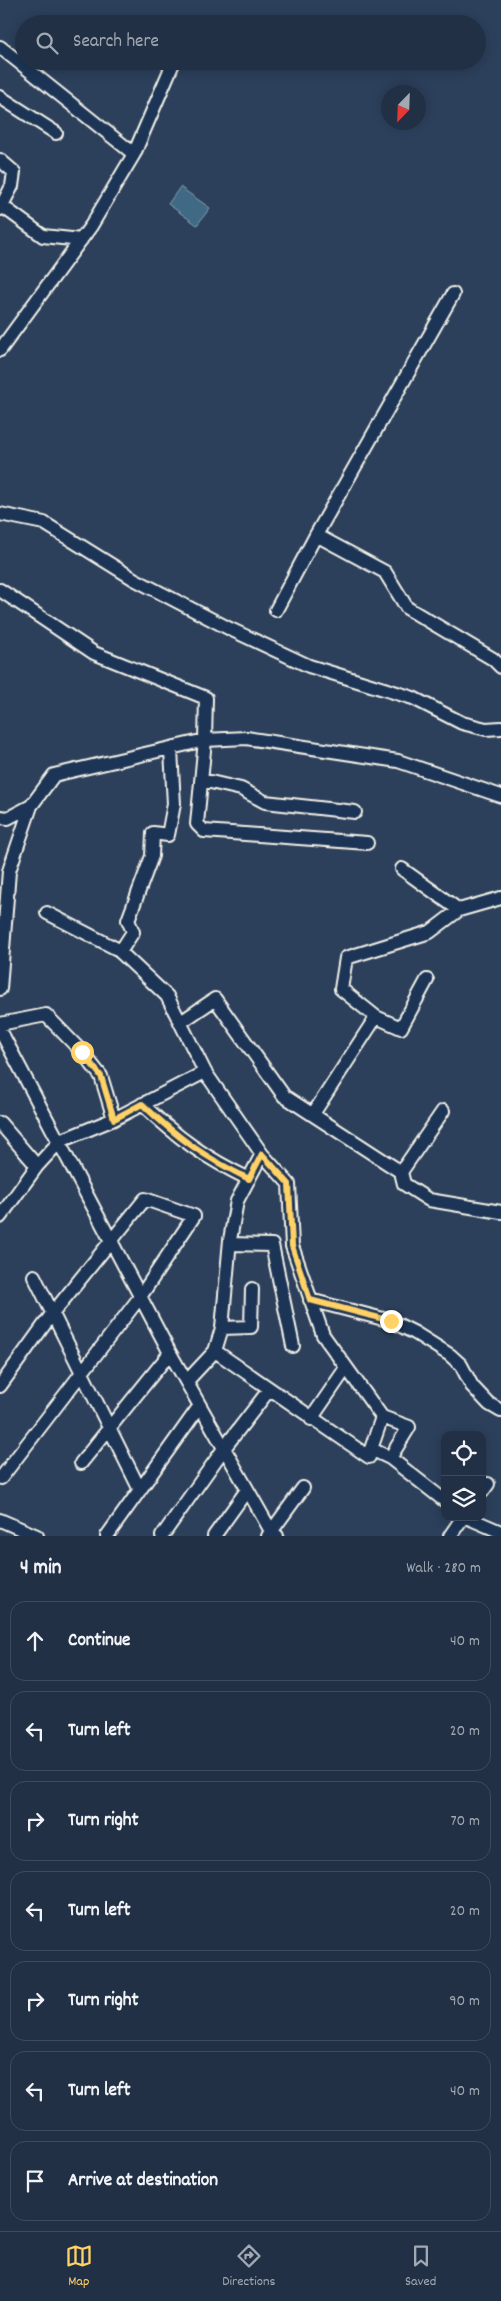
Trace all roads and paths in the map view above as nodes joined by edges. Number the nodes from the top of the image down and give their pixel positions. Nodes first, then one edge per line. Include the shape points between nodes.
1 (0, 47) edge
2 (15, 59) edge
3 (29, 70) edge
4 (170, 70) edge
5 (2, 103) edge
6 (56, 133) dead end
7 (134, 154) junction
8 (0, 160) edge
9 (1, 207) edge
10 (81, 240) junction
11 (453, 294) dead end
12 (0, 350) edge
13 (0, 514) edge
14 (316, 535) junction
15 (0, 590) edge
16 (276, 610) dead end
17 (501, 667) edge
18 (501, 728) edge
19 (205, 740) junction
20 (171, 750) junction
21 (202, 780) junction
22 (501, 796) edge
23 (31, 806) junction
24 (355, 812) dead end
25 (0, 816) edge
26 (367, 843) dead end
27 (402, 869) dead end
28 (501, 898) edge
29 (458, 910) junction
30 (47, 913) dead end
31 (120, 952) junction
32 (427, 980) dead end
33 (0, 989) edge
34 (376, 1017) junction
35 (181, 1022) junction
36 (0, 1024) edge
37 (0, 1030) edge
38 (204, 1072) junction
39 (142, 1104) junction
40 (443, 1111) dead end
41 (313, 1114) junction
42 (114, 1119) junction
43 (0, 1123) edge
44 (60, 1141) junction
45 (262, 1154) junction
46 (37, 1166) junction
47 (401, 1172) junction
48 (249, 1179) junction
49 (501, 1212) edge
50 (0, 1217) edge
51 (110, 1243) junction
52 (230, 1244) junction
53 (34, 1276) dead end
54 (252, 1290) dead end
55 (140, 1297) junction
56 (310, 1300) junction
57 (52, 1314) junction
58 (222, 1328) junction
59 (293, 1346) dead end
60 (215, 1351) junction
61 (170, 1353) junction
62 (346, 1368) junction
63 (81, 1372) junction
64 (187, 1381) junction
65 (0, 1386) edge
66 (269, 1390) junction
67 (199, 1407) junction
68 (501, 1410) edge
69 (382, 1417) junction
70 (311, 1418) junction
71 (110, 1430) junction
72 (225, 1447) junction
73 (372, 1449) junction
74 (390, 1458) junction
75 (81, 1463) dead end
76 (1, 1478) dead end
77 (303, 1488) dead end
78 (140, 1490) junction
79 (247, 1490) junction
80 (441, 1498) edge
81 (0, 1520) edge
82 (462, 1521) edge
83 (475, 1521) edge
84 (501, 1532) edge
85 (272, 1534) edge
86 (37, 1536) edge
87 (107, 1536) edge
88 (162, 1536) edge
89 (214, 1536) edge
90 (450, 1536) edge

1 - 2 street
3 - 7 street
4 - 7 street
5 - 6 street
7 - 10 street
8 - 9 street via 14,172 12,186
9 - 10 street via 44,236
10 - 12 street
11 - 14 street
13 - 18 street via 34,520 51,527 134,578 309,666 412,698 462,723 486,729
14 - 16 street
14 - 17 street via 385,572 407,608 493,659
15 - 19 street via 94,653 206,698
19 - 20 street
19 - 21 street
19 - 22 street via 246,738 398,762
20 - 23 street via 54,775
20 - 31 street via 174,804 168,835 153,833 152,856 128,920 133,932
21 - 24 street via 242,789 265,802
21 - 26 street via 197,824 204,831
23 - 25 street via 8,818
23 - 33 street via 9,871
27 - 29 street
28 - 29 street
29 - 34 street via 430,932 346,958 341,989
30 - 31 street
31 - 35 street via 167,996
32 - 34 street via 401,1028
34 - 41 street
35 - 38 street
35 - 41 street via 215,999 284,1096
36 - 42 street via 46,1015 101,1076
37 - 44 street
38 - 39 street
38 - 45 street
39 - 42 street
39 - 48 street via 186,1144
40 - 47 street
41 - 47 street
42 - 44 street
43 - 46 street
44 - 46 street
44 - 51 street
45 - 48 street
45 - 56 street via 289,1184 292,1246
46 - 50 street
47 - 49 street via 404,1184 429,1200
48 - 52 street via 237,1202
51 - 55 street
51 - 55 street via 145,1199 194,1216
51 - 57 street
52 - 58 street
52 - 59 street via 272,1245
53 - 57 street
54 - 58 street via 251,1327
55 - 61 street
55 - 63 street
56 - 62 street via 323,1335
56 - 68 street via 391,1321 415,1333 450,1355 472,1386 489,1404
57 - 63 street
57 - 65 street
58 - 60 street
60 - 64 street
60 - 66 street
61 - 64 street
61 - 71 street
62 - 69 street
62 - 70 street
63 - 71 street
63 - 76 street
64 - 67 street
66 - 70 street
66 - 72 street
67 - 72 street
67 - 78 street
69 - 73 street
69 - 74 street via 409,1427
70 - 73 street via 369,1457
71 - 75 street
71 - 78 street
72 - 79 street
72 - 88 street
73 - 74 street
74 - 80 street
77 - 85 street
78 - 87 street
79 - 85 street
79 - 89 street
81 - 86 street
82 - 90 street
83 - 84 street

